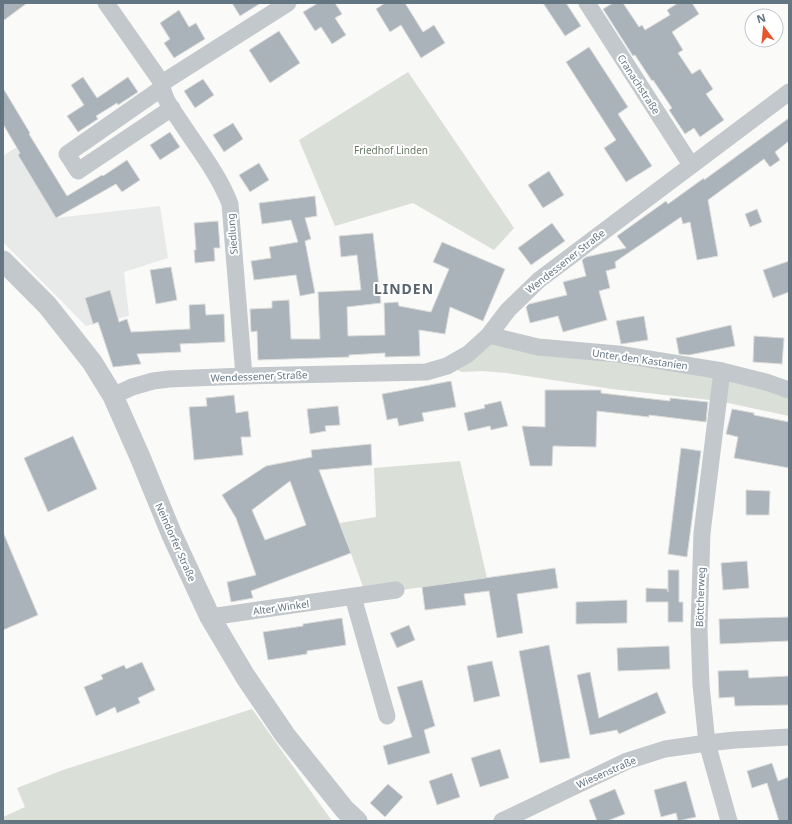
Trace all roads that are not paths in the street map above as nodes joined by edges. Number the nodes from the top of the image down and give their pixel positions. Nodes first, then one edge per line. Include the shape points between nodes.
1 (106, 3) edge
2 (288, 3) edge
3 (587, 3) edge
4 (162, 86) junction
5 (789, 92) edge
6 (172, 108) junction
7 (691, 165) junction
8 (3, 261) edge
9 (489, 335) junction
10 (722, 371) junction
11 (244, 376) junction
12 (789, 390) edge
13 (113, 396) junction
14 (396, 590) dead end
15 (353, 597) junction
16 (210, 617) junction
17 (387, 716) dead end
18 (789, 737) edge
19 (707, 743) junction
20 (356, 821) edge
21 (502, 821) edge
22 (729, 821) edge

1 - 4 street, Siedlung
2 - 4 street
3 - 7 street, Cranachstraße
4 - 6 street, Siedlung
4 - 6 street via 67,154 78,171
5 - 7 street, Wendessener Straße
6 - 11 street, Siedlung via 224,187 230,204
7 - 9 street, Wendessener Straße via 539,280 508,310
8 - 13 street, Neindorfer Straße via 51,310 92,362
9 - 10 street, Unter den Kastanien via 538,347 618,354
9 - 11 street, Wendessener Straße via 468,354 447,366 426,372
10 - 12 street, Unter den Kastanien
10 - 19 street, Böttcherweg via 702,533 699,628
11 - 13 street, Wendessener Straße via 153,381
13 - 16 street, Neindorfer Straße
14 - 15 street, Alter Winkel
15 - 16 street, Alter Winkel
15 - 17 street
16 - 20 street, Neindorfer Straße via 245,676 285,735
18 - 19 street, Wiesenstraße
19 - 21 street, Wiesenstraße via 665,749 627,760
19 - 22 street, Böttcherweg

